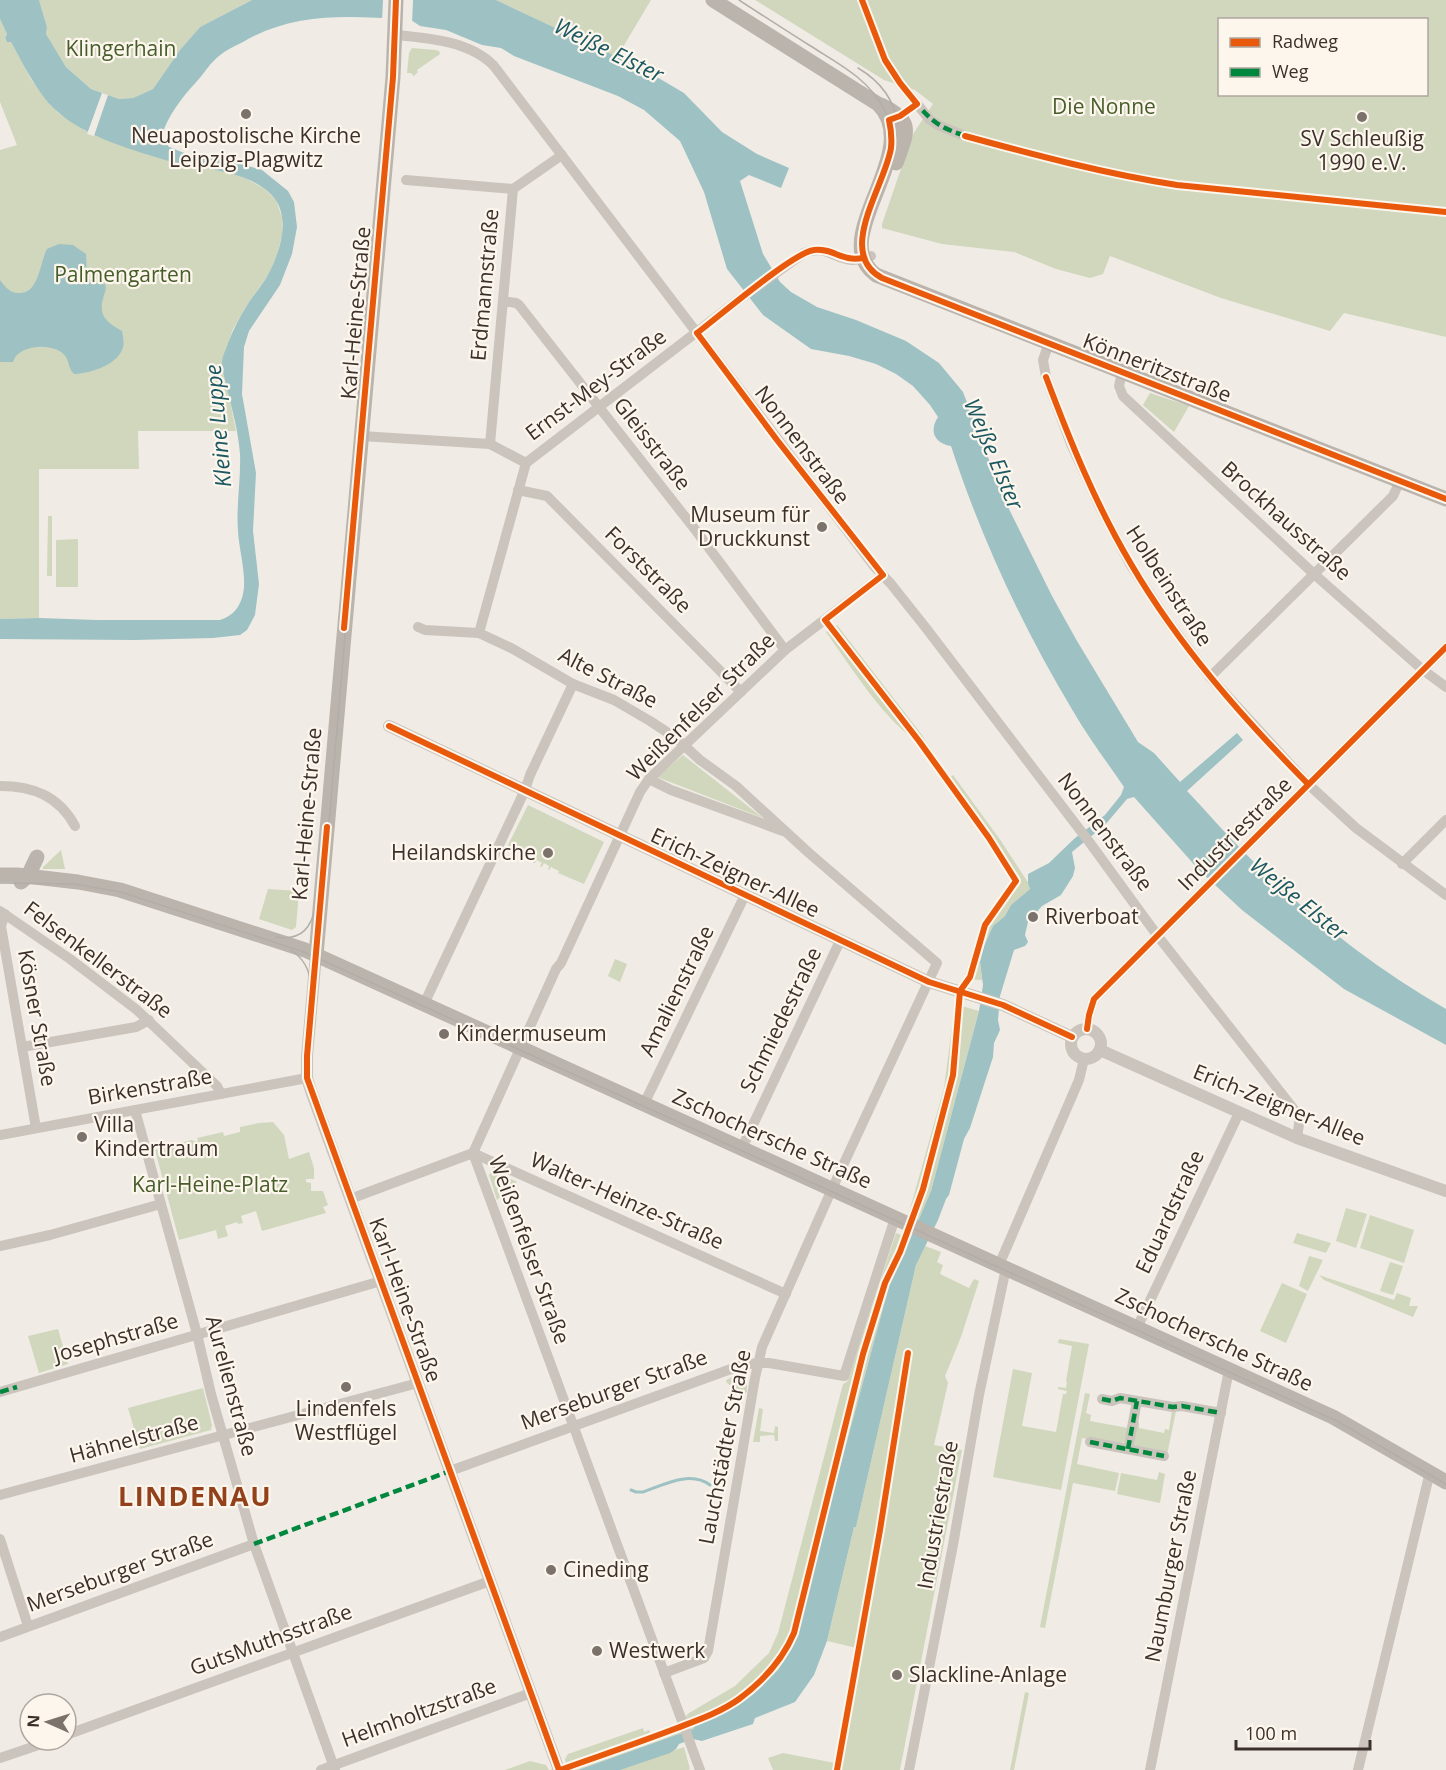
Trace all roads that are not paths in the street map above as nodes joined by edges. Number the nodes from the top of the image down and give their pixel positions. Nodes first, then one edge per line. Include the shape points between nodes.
1 (396, 0) edge
2 (713, 0) edge
3 (862, 0) edge
4 (396, 29) junction
5 (917, 104) junction
6 (895, 118) junction
7 (965, 136) dead end
8 (562, 154) junction
9 (406, 180) dead end
10 (513, 189) junction
11 (867, 257) junction
12 (503, 301) junction
13 (697, 333) junction
14 (1048, 343) junction
15 (1122, 372) junction
16 (598, 407) junction
17 (361, 436) junction
18 (490, 444) junction
19 (526, 463) junction
20 (1400, 481) junction
21 (518, 490) junction
22 (1446, 499) edge
23 (1314, 574) junction
24 (883, 575) junction
25 (418, 627) dead end
26 (479, 633) junction
27 (1446, 647) edge
28 (785, 650) junction
29 (1423, 670) junction
30 (1210, 677) junction
31 (573, 684) junction
32 (1446, 687) edge
33 (741, 692) junction
34 (389, 726) dead end
35 (685, 746) junction
36 (649, 780) junction
37 (1308, 784) junction
38 (0, 786) edge
39 (525, 790) junction
40 (1446, 820) edge
41 (75, 826) dead end
42 (786, 832) junction
43 (619, 835) junction
44 (1402, 864) junction
45 (0, 875) edge
46 (21, 879) junction
47 (0, 886) edge
48 (745, 895) junction
49 (1446, 895) edge
50 (3, 912) edge
51 (1157, 935) junction
52 (840, 941) junction
53 (316, 955) junction
54 (930, 982) junction
55 (423, 1004) junction
56 (149, 1020) junction
57 (1088, 1029) junction
58 (1072, 1037) junction
59 (22, 1047) junction
60 (521, 1048) junction
61 (1100, 1050) junction
62 (1084, 1059) junction
63 (307, 1078) junction
64 (222, 1094) junction
65 (644, 1104) junction
66 (135, 1110) junction
67 (1239, 1113) junction
68 (36, 1128) junction
69 (0, 1135) edge
70 (1297, 1138) junction
71 (741, 1148) junction
72 (473, 1153) junction
73 (832, 1189) junction
74 (1446, 1191) edge
75 (350, 1198) junction
76 (161, 1204) junction
77 (899, 1219) junction
78 (0, 1246) edge
79 (1003, 1267) junction
80 (381, 1281) junction
81 (786, 1294) junction
82 (1137, 1328) junction
83 (197, 1334) junction
84 (758, 1362) junction
85 (1230, 1370) junction
86 (418, 1383) junction
87 (0, 1392) edge
88 (1102, 1399) dead end
89 (1137, 1401) junction
90 (1221, 1413) junction
91 (574, 1426) junction
92 (223, 1435) junction
93 (1090, 1442) dead end
94 (1128, 1449) junction
95 (1164, 1456) dead end
96 (450, 1471) junction
97 (1430, 1473) junction
98 (1446, 1482) edge
99 (0, 1496) edge
100 (0, 1539) edge
101 (254, 1544) junction
102 (490, 1581) junction
103 (28, 1626) junction
104 (0, 1637) edge
105 (293, 1652) junction
106 (664, 1673) junction
107 (531, 1692) junction
108 (78, 1731) edge
109 (18, 1752) edge
110 (0, 1758) edge
111 (334, 1768) edge
112 (558, 1769) edge
113 (321, 1770) edge
114 (700, 1770) edge
115 (909, 1770) edge
116 (1150, 1770) edge
117 (1358, 1770) edge

1 - 4 main road, Karl-Heine-Straße
2 - 6 main road
3 - 5 street via 885,60
4 - 8 street, Nonnenstraße via 447,41 484,58
4 - 17 main road, Karl-Heine-Straße
5 - 6 street
5 - 7 street via 930,120
6 - 11 main road via 891,148 862,240 861,252
8 - 10 street, Erdmannstraße
8 - 13 street, Nonnenstraße
9 - 10 street
10 - 12 street, Erdmannstraße
11 - 13 street, Ernst-Mey-Straße via 852,260 825,250 811,250
11 - 14 main road, Könneritzstraße via 872,272
12 - 16 street, Gleisstraße via 519,305
12 - 18 street, Erdmannstraße
13 - 16 street, Ernst-Mey-Straße
13 - 24 street, Nonnenstraße
14 - 15 main road, Könneritzstraße
14 - 30 street, Holbeinstraße via 1046,377 1071,444 1100,504 1136,572
15 - 20 main road, Könneritzstraße
15 - 23 street, Brockhausstraße via 1119,386 1123,396
16 - 19 street, Ernst-Mey-Straße
16 - 28 street, Gleisstraße
17 - 18 street
17 - 53 main road, Karl-Heine-Straße
18 - 19 street
19 - 21 street, Ernst-Mey-Straße
20 - 22 main road, Könneritzstraße
20 - 23 street via 1393,496
21 - 26 street, Ernst-Mey-Straße
21 - 33 street, Forststraße via 547,496
23 - 29 street, Brockhausstraße
23 - 30 street
24 - 28 street, Weißenfelser Straße
24 - 51 street, Nonnenstraße
25 - 26 street, Alte Straße
26 - 31 street, Alte Straße
27 - 29 street, Industriestraße
28 - 33 street, Weißenfelser Straße
29 - 32 street, Brockhausstraße
29 - 37 street, Industriestraße
30 - 37 street, Holbeinstraße
31 - 35 street, Alte Straße via 633,710
31 - 39 street
33 - 35 street, Weißenfelser Straße
34 - 39 street, Erich-Zeigner-Allee
35 - 36 street, Weißenfelser Straße
35 - 42 street, Alte Straße
36 - 42 street, Alte Straße
36 - 43 street, Weißenfelser Straße
37 - 44 street, Holbeinstraße
37 - 51 street, Industriestraße
38 - 41 street via 34,790 47,796 67,812
39 - 43 street, Erich-Zeigner-Allee
39 - 55 street
40 - 44 street
42 - 54 street, Alte Straße via 937,963
43 - 48 street, Erich-Zeigner-Allee
43 - 60 street, Weißenfelser Straße
44 - 49 street, Holbeinstraße
45 - 46 main road, Zschochersche Straße
46 - 47 main road, Zschochersche Straße
46 - 53 main road, Zschochersche Straße via 99,885
48 - 52 street, Erich-Zeigner-Allee
48 - 65 street, Amalienstraße
50 - 56 street, Felsenkellerstraße
50 - 59 street, Kösner Straße via 1,926
51 - 57 street, Industriestraße via 1094,999
51 - 70 street, Nonnenstraße via 1300,1117
52 - 54 street, Erich-Zeigner-Allee
52 - 71 street, Schmiedestraße
53 - 55 main road, Zschochersche Straße
53 - 63 street, Karl-Heine-Straße
54 - 58 street, Erich-Zeigner-Allee via 1004,1005
54 - 73 street, Lauchstädter Straße
55 - 60 main road, Zschochersche Straße
56 - 59 street via 136,1027
56 - 64 street, Felsenkellerstraße
57 - 58 street
57 - 61 street via 1098,1036
58 - 62 street via 1072,1051
59 - 68 street, Kösner Straße
60 - 65 main road, Zschochersche Straße
60 - 72 street, Weißenfelser Straße
61 - 62 street
61 - 67 street, Erich-Zeigner-Allee
62 - 79 street, Industriestraße
63 - 64 street, Birkenstraße
63 - 75 street, Karl-Heine-Straße
64 - 66 street, Birkenstraße
65 - 71 main road, Zschochersche Straße
66 - 68 street, Birkenstraße
66 - 76 street, Aurelienstraße
67 - 70 street, Erich-Zeigner-Allee
67 - 82 street, Eduardstraße
68 - 69 street, Birkenstraße
70 - 74 street, Erich-Zeigner-Allee
71 - 73 main road, Zschochersche Straße
72 - 75 street
72 - 81 street, Walter-Heinze-Straße
72 - 91 street, Weißenfelser Straße
73 - 77 main road, Zschochersche Straße
73 - 81 street, Lauchstädter Straße
75 - 80 street, Karl-Heine-Straße
76 - 78 street
76 - 83 street, Aurelienstraße
77 - 79 main road, Zschochersche Straße
77 - 84 street, Merseburger Straße via 844,1376
79 - 82 main road, Zschochersche Straße
79 - 115 street, Industriestraße
80 - 83 street, Josephstraße
80 - 86 street, Karl-Heine-Straße
81 - 84 street, Lauchstädter Straße
82 - 85 main road, Zschochersche Straße
83 - 87 street, Josephstraße
83 - 92 street, Aurelienstraße
84 - 91 street, Merseburger Straße
84 - 106 street, Lauchstädter Straße via 708,1651 704,1658
85 - 90 street, Naumburger Straße
85 - 97 main road, Zschochersche Straße via 1338,1420
86 - 92 street, Hähnelstraße
86 - 96 street, Karl-Heine-Straße
88 - 89 street
89 - 90 street
89 - 94 street
90 - 116 street, Naumburger Straße
91 - 96 street, Merseburger Straße
91 - 106 street, Weißenfelser Straße
92 - 99 street, Hähnelstraße
92 - 101 street, Aurelienstraße
93 - 94 street
94 - 95 street
96 - 102 street, Karl-Heine-Straße
97 - 98 main road, Zschochersche Straße
97 - 117 street
100 - 103 street
101 - 103 street, Merseburger Straße
101 - 105 street, Aurelienstraße
102 - 105 street, GutsMuthsstraße
102 - 107 street, Karl-Heine-Straße
103 - 104 street, Merseburger Straße
105 - 108 street, GutsMuthsstraße
105 - 111 street, Aurelienstraße
106 - 114 street, Weißenfelser Straße
107 - 111 street, Helmholtzstraße
107 - 112 street, Karl-Heine-Straße
109 - 110 street
111 - 113 street, Helmholtzstraße

